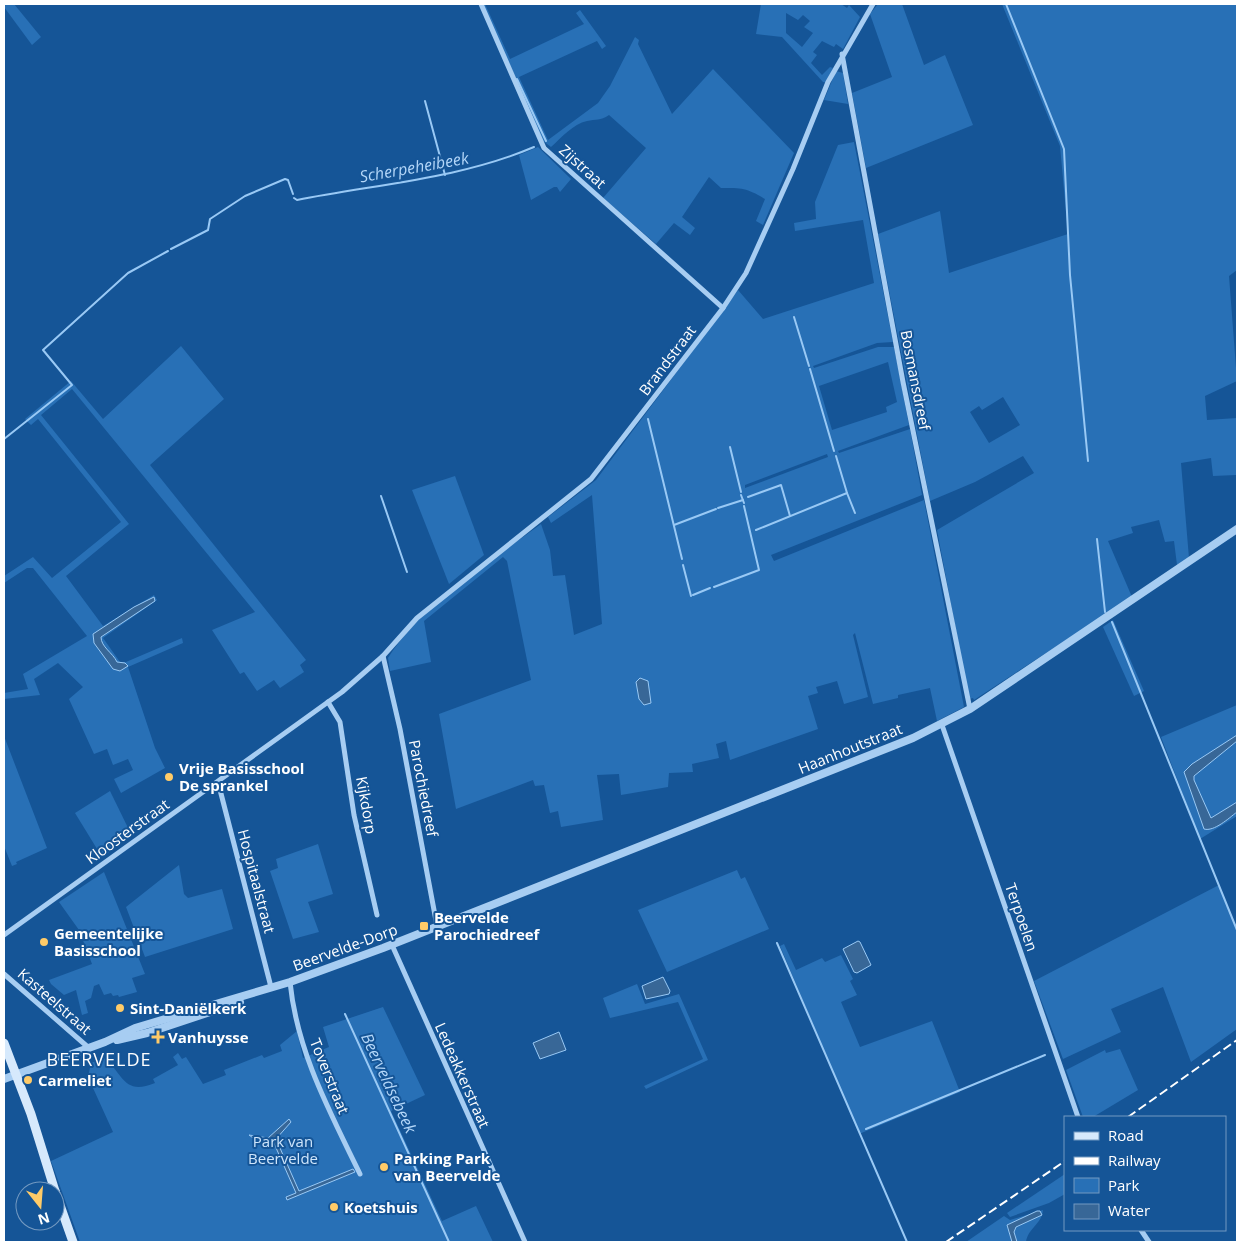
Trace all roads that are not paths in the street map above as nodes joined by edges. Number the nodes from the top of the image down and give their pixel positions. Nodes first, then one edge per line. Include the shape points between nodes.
1 (481, 4) edge
2 (873, 4) edge
3 (842, 54) junction
4 (722, 308) junction
5 (1237, 529) edge
6 (383, 656) junction
7 (328, 702) junction
8 (970, 709) junction
9 (942, 725) junction
10 (218, 782) junction
11 (377, 915) dead end
12 (437, 926) junction
13 (4, 935) edge
14 (392, 945) junction
15 (4, 974) edge
16 (290, 982) junction
17 (271, 987) junction
18 (106, 1042) junction
19 (4, 1043) edge
20 (89, 1048) junction
21 (16, 1074) junction
22 (4, 1079) edge
23 (1078, 1116) edge
24 (360, 1174) dead end
25 (52, 1181) edge
26 (65, 1219) edge
27 (1142, 1231) edge
28 (73, 1242) edge
29 (525, 1242) edge
30 (1150, 1242) edge

1 - 4 street, Zijstraat via 544,148
2 - 3 street, Brandstraat
3 - 4 street, Brandstraat via 746,273
3 - 8 street, Bosmansdreef via 903,382
4 - 6 street, Brandstraat via 591,479 423,612
5 - 8 street, Haanhoutstraat
6 - 7 street, Kloosterstraat
6 - 12 street, Parochiedreef
7 - 10 street, Kloosterstraat
7 - 11 street, Kijkdorp via 340,722 354,815
8 - 9 street, Haanhoutstraat
9 - 12 street, Haanhoutstraat
9 - 23 street, Terpoelen
10 - 13 street, Kloosterstraat
10 - 17 street, Hospitaalstraat
12 - 14 street, Beervelde-Dorp
14 - 16 street, Beervelde-Dorp
14 - 29 street, Ledeakkerstraat
15 - 20 street, Kasteelstraat
16 - 17 street, Beervelde-Dorp
16 - 18 street, Beervelde-Dorp via 264,994 147,1033
16 - 24 street, Toverstraat via 305,1055
17 - 18 street, Beervelde-Dorp via 135,1028
18 - 20 street, Beervelde-Dorp
19 - 21 main road
20 - 21 street, Beervelde-Dorp
21 - 22 street, Beervelde-Dorp
21 - 25 main road
26 - 28 main road
27 - 30 street

